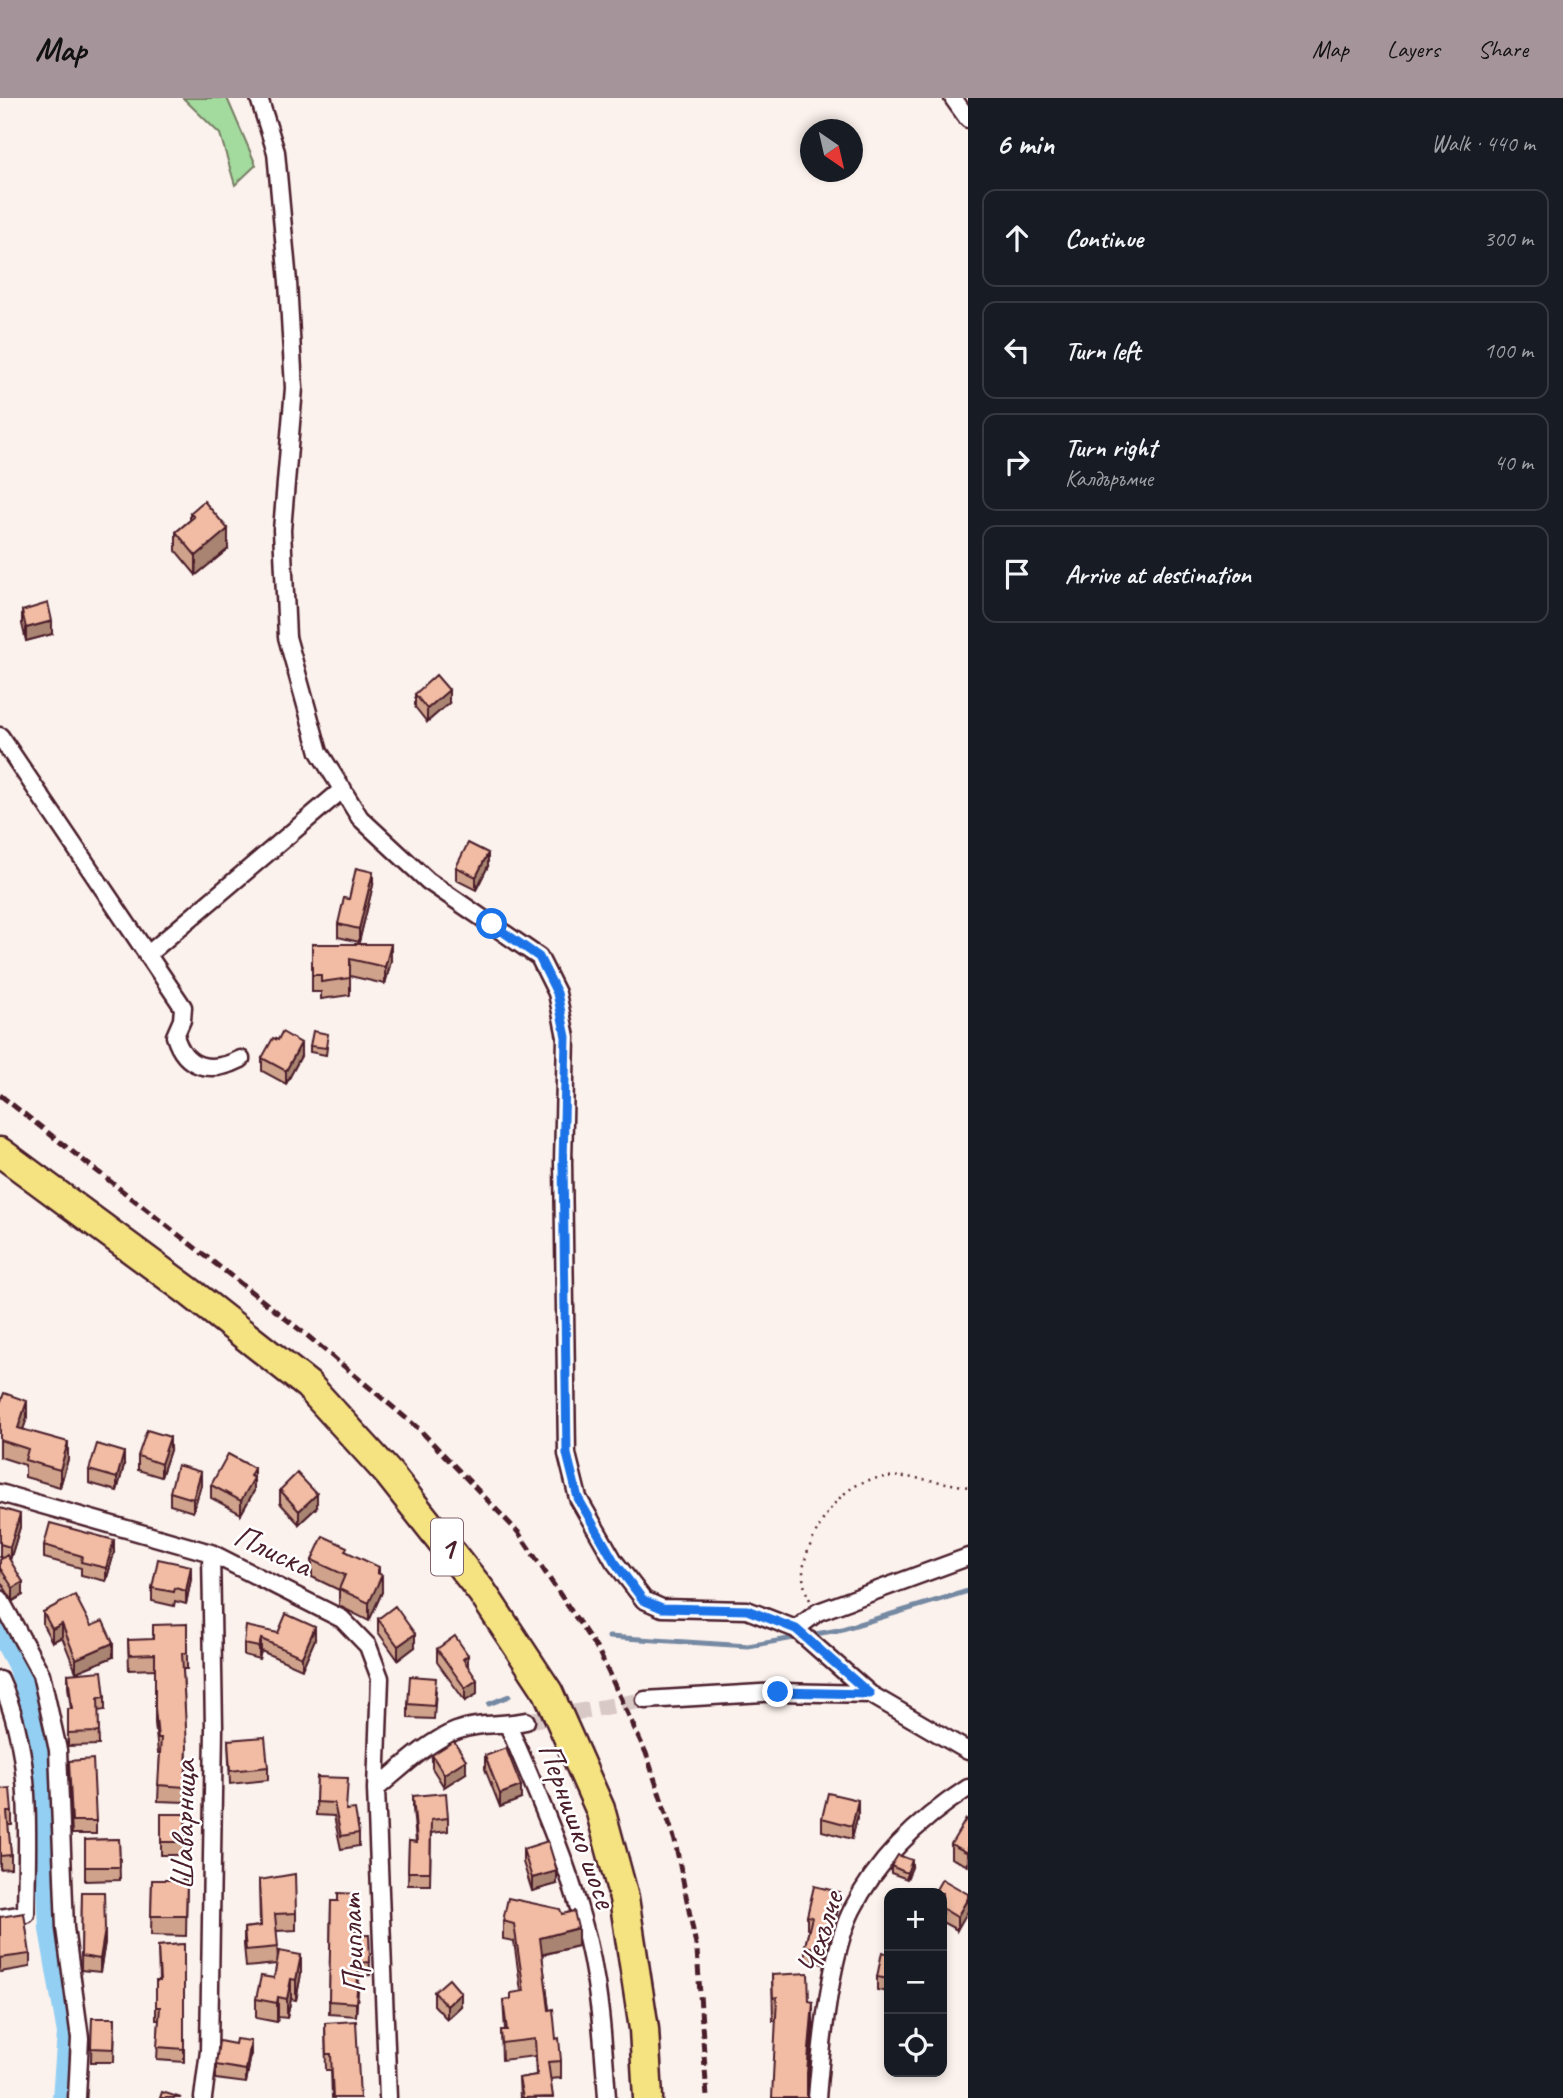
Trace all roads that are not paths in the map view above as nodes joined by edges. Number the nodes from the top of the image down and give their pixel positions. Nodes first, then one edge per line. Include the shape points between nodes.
1 (258, 98) edge
2 (953, 98) edge
3 (968, 119) edge
4 (0, 736) edge
5 (342, 789) junction
6 (147, 955) junction
7 (241, 1059) dead end
8 (0, 1152) edge
9 (0, 1493) edge
10 (211, 1553) junction
11 (968, 1557) edge
12 (0, 1599) edge
13 (796, 1629) junction
14 (0, 1680) edge
15 (870, 1694) junction
16 (645, 1700) tunnel mouth
17 (526, 1721) tunnel mouth
18 (508, 1725) junction
19 (968, 1751) edge
20 (376, 1788) junction
21 (968, 1788) edge
22 (0, 1918) edge
23 (78, 2098) edge
24 (203, 2098) edge
25 (388, 2098) edge
26 (607, 2098) edge
27 (648, 2098) edge
28 (817, 2098) edge

1 - 5 street via 276,152 294,388 282,530 287,637 319,752
2 - 3 street
4 - 6 street
5 - 6 street
5 - 13 street via 360,818 428,881 539,957 557,993 566,1037 567,1454 578,1498 643,1600 662,1608 747,1610
6 - 7 street via 183,1007 175,1036 188,1060 205,1068
8 - 27 highway, 1 via 308,1385 389,1474 482,1592 548,1692 600,1809 624,1898 644,2029
9 - 10 street, Плиска
10 - 20 street, Плиска via 342,1619 368,1646 380,1678
10 - 24 street, Шаварница via 213,1795 209,2051
11 - 13 street via 818,1612
12 - 23 street via 41,1674 58,1750 65,1928 80,2038
13 - 15 street
14 - 22 street via 27,1780 26,1914
15 - 16 street via 778,1692
15 - 19 street
17 - 18 street
18 - 20 street, Пернишко шосе via 455,1731
18 - 26 street, Пернишко шосе via 583,1919 598,1989
20 - 25 street, Приплат
21 - 28 street, Чехълче via 924,1818 885,1859 851,1912 834,1970

